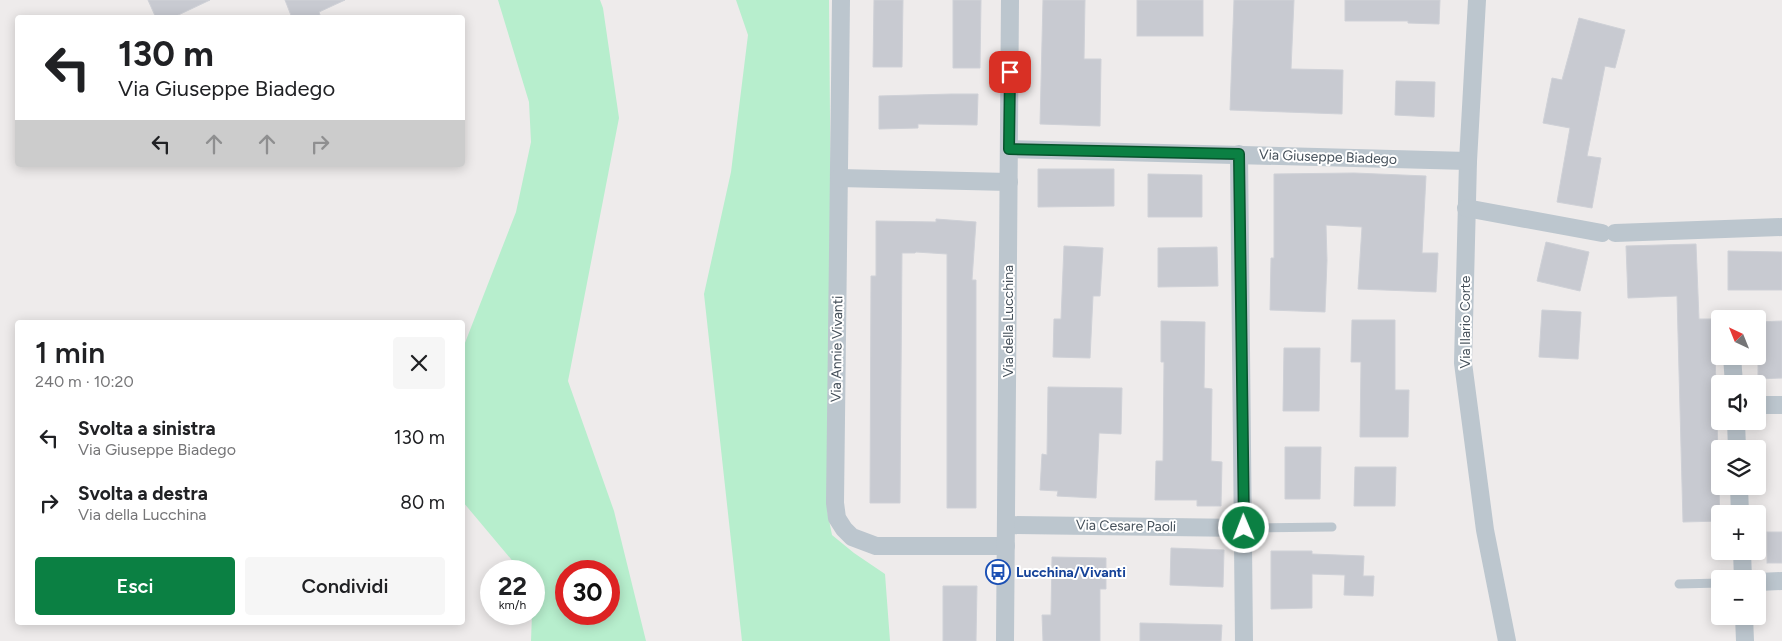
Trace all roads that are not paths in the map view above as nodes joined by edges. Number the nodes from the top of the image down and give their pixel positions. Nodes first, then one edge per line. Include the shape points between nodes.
1 (841, 0) edge
2 (1010, 0) edge
3 (1478, 0) edge
4 (1009, 149) junction
5 (1239, 154) junction
6 (1468, 161) junction
7 (839, 178) junction
8 (1009, 182) junction
9 (1466, 208) junction
10 (1782, 227) edge
11 (1766, 405) edge
12 (1782, 405) edge
13 (1007, 525) junction
14 (1332, 527) dead end
15 (1244, 528) junction
16 (1006, 546) junction
17 (1782, 581) edge
18 (1766, 582) edge
19 (1711, 583) edge
20 (1679, 584) dead end
21 (1744, 625) edge
22 (1005, 641) edge
23 (1244, 641) edge
24 (1507, 641) edge
25 (1745, 641) edge

1 - 7 street, Via Annie Vivanti
2 - 4 street, Via della Lucchina
3 - 6 street, Via Ilario Corte
4 - 5 street, Via Giuseppe Biadego
4 - 8 street, Via della Lucchina
5 - 6 street, Via Giuseppe Biadego
5 - 15 street
6 - 9 street, Via Ilario Corte
7 - 8 street
7 - 16 street, Via Annie Vivanti via 837,518 852,537 876,546
8 - 13 street, Via della Lucchina
9 - 10 street via 1608,233
9 - 24 street, Via Ilario Corte via 1463,363 1485,530
11 - 12 street
13 - 15 street, Via Cesare Paoli
13 - 16 street, Via della Lucchina
14 - 15 lane
15 - 23 street
16 - 22 street, Via della Lucchina
17 - 18 street
19 - 20 lane
21 - 25 street

